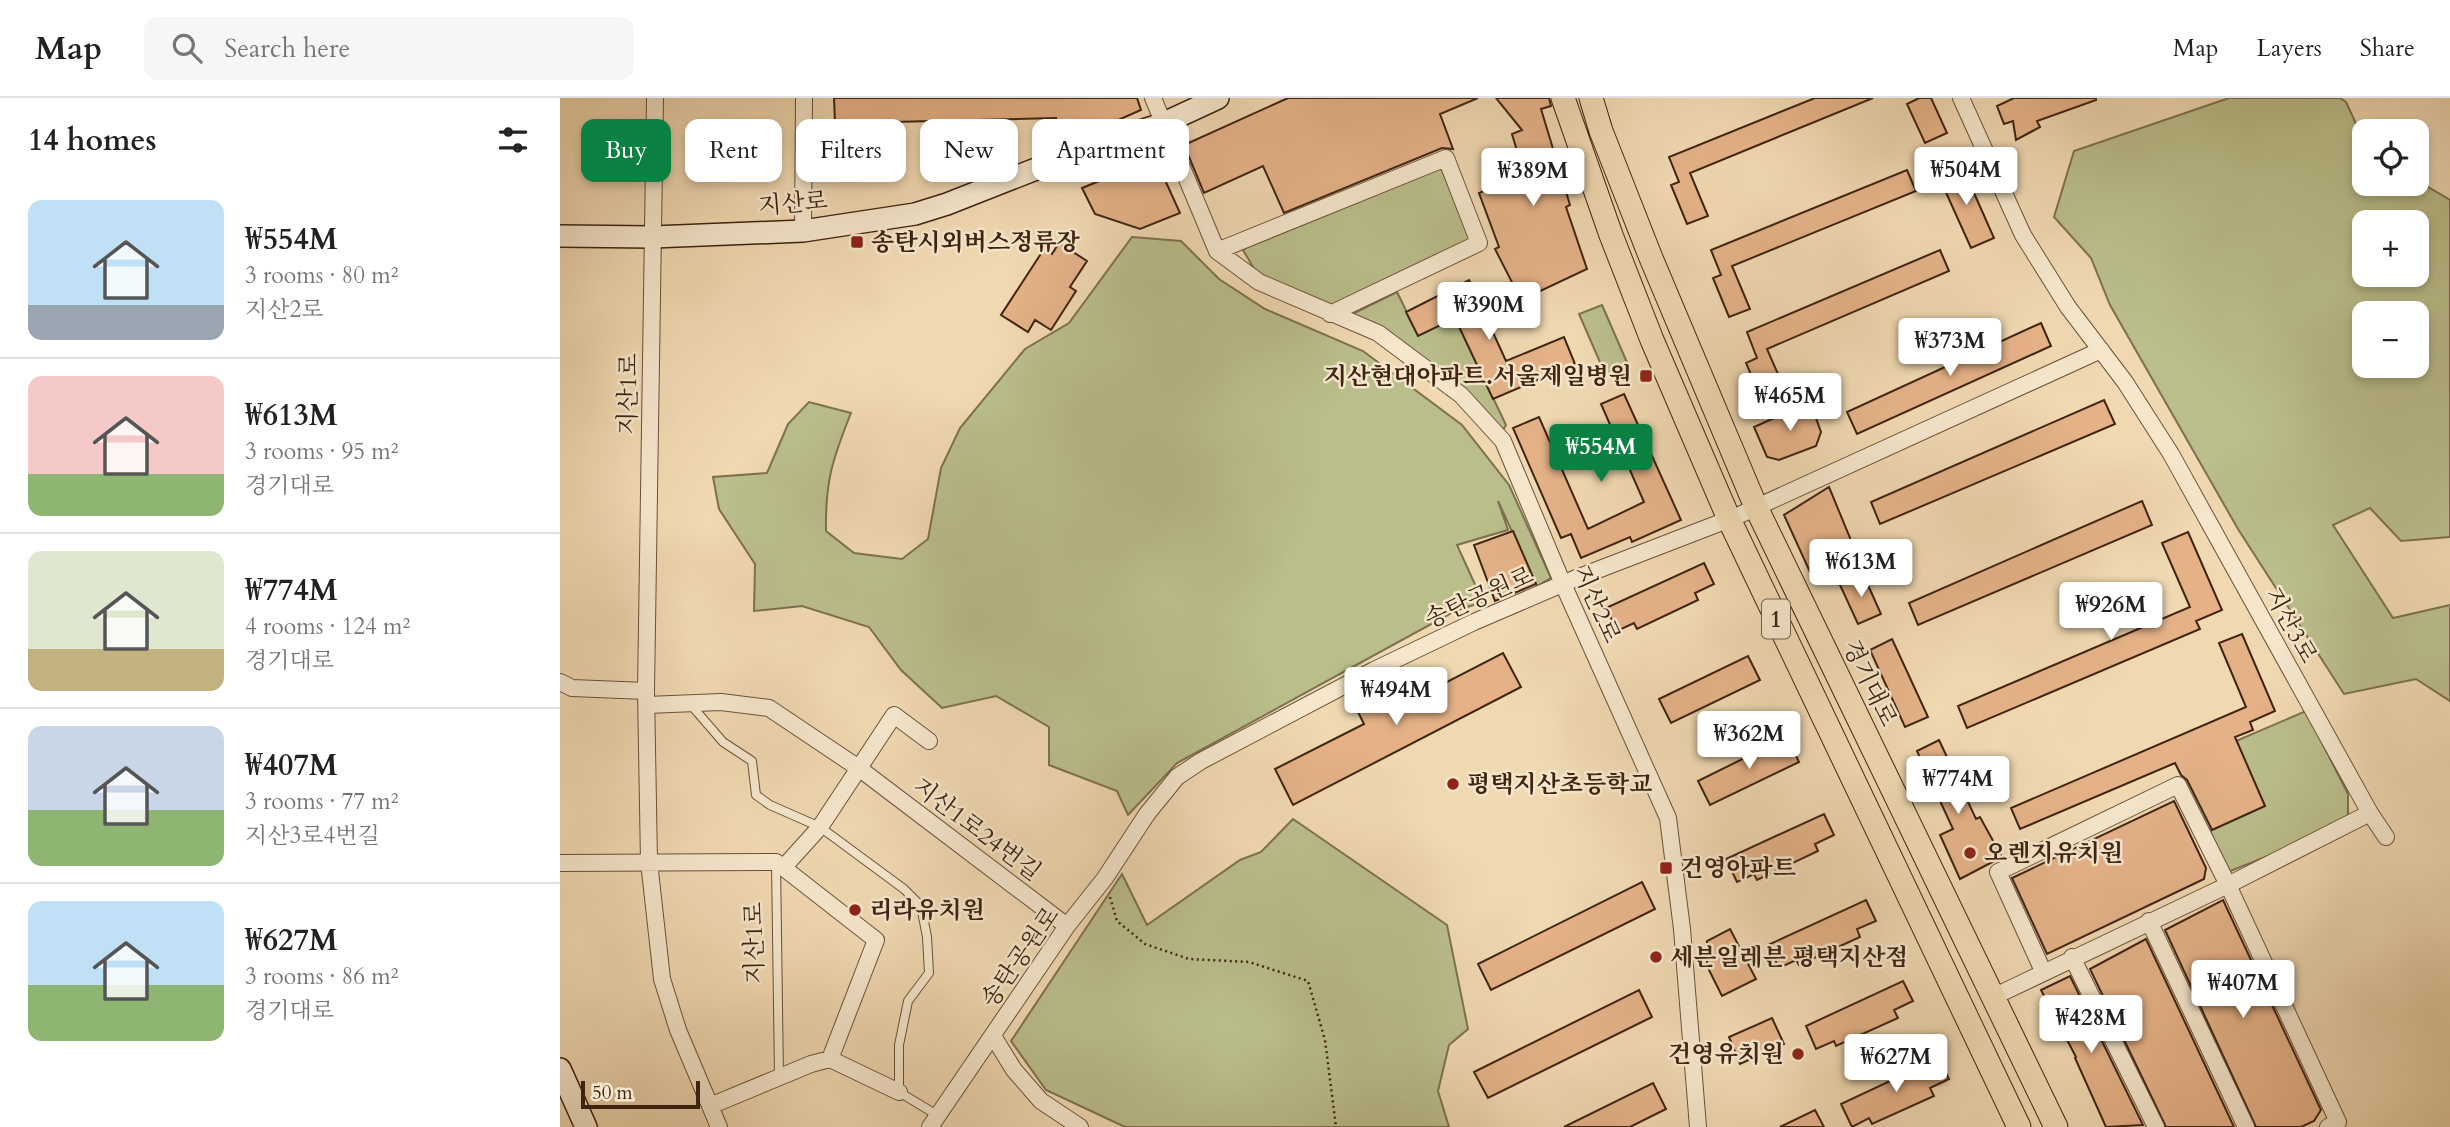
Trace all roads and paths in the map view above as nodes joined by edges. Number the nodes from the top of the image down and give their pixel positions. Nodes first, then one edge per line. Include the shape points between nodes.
1 (655, 98) edge
2 (804, 98) edge
3 (1153, 98) edge
4 (1218, 98) edge
5 (1563, 98) edge
6 (1591, 98) edge
7 (1961, 98) edge
8 (1160, 119) edge
9 (1173, 119) edge
10 (1032, 171) edge
11 (1187, 182) edge
12 (803, 230) junction
13 (560, 236) edge
14 (653, 237) junction
15 (1217, 251) junction
16 (1330, 314) junction
17 (2101, 350) junction
18 (1756, 507) junction
19 (1729, 519) junction
20 (1563, 584) junction
21 (560, 682) edge
22 (647, 698) junction
23 (690, 703) junction
24 (929, 741) dead end
25 (860, 769) junction
26 (2370, 813) junction
27 (820, 827) junction
28 (2386, 837) dead end
29 (649, 862) junction
30 (560, 863) edge
31 (780, 865) junction
32 (1105, 878) junction
33 (2228, 885) junction
34 (2148, 921) junction
35 (1067, 926) junction
36 (2072, 957) junction
37 (2043, 971) junction
38 (1993, 997) junction
39 (993, 1036) junction
40 (830, 1059) junction
41 (560, 1069) edge
42 (779, 1077) junction
43 (899, 1092) junction
44 (710, 1106) junction
45 (934, 1121) edge
46 (2333, 1125) edge
47 (585, 1126) edge
48 (719, 1127) edge
49 (1080, 1127) edge
50 (1336, 1127) edge
51 (1698, 1127) edge
52 (2019, 1127) edge
53 (2056, 1127) edge
54 (2156, 1127) edge
55 (2246, 1127) edge

1 - 14 street, 지산1로
2 - 12 street
3 - 8 street
4 - 9 main road, 지산로
5 - 19 main road, 1 via 1652,340
6 - 18 main road, 경기대로 / 1 via 1651,258
7 - 17 street, 지산3로 via 2024,235 2067,307
10 - 12 main road, 지산로 via 915,214
11 - 15 street
12 - 14 main road, 지산로
13 - 14 main road, 지산로
14 - 22 street, 지산1로
15 - 16 street, 지산2로 via 1259,282
15 - 16 street via 1446,158 1479,243
16 - 20 street, 지산2로 via 1378,333 1461,395 1503,441
17 - 18 street, 송탄공원로
17 - 26 street, 지산3로 via 2171,454
18 - 19 street, 송탄공원로
18 - 38 main road, 경기대로 / 1
19 - 20 street, 송탄공원로
19 - 52 main road, 1
20 - 32 street, 송탄공원로 via 1374,670 1201,761 1169,786
20 - 51 street, 지산2로 via 1668,818
21 - 22 street via 572,688
22 - 23 street, 지산1로24번길
22 - 29 street, 지산1로
23 - 25 street, 지산1로24번길 via 769,708
23 - 27 lane via 723,743 752,761 756,794
24 - 25 street via 894,715
25 - 27 street
25 - 35 street, 지산1로24번길
26 - 28 street, 지산3로
26 - 33 street
27 - 31 street
27 - 43 lane via 921,906 929,973 908,1002 899,1045
29 - 30 street
29 - 31 street
29 - 44 street, 지산1로 via 662,979
31 - 40 street via 876,940
31 - 42 lane, 지산1로
32 - 35 street, 송탄공원로
32 - 50 path via 1118,921 1145,943 1189,959 1249,962 1308,981 1325,1040
33 - 34 street
33 - 37 street via 2178,785 1998,872
33 - 46 street
34 - 36 street
34 - 55 street
35 - 39 street, 송탄공원로
36 - 37 street
36 - 54 street
37 - 38 street
38 - 53 main road, 경기대로 / 1
39 - 45 street, 송탄공원로
39 - 49 street, 송탄공원로 via 1041,1101
40 - 42 street
40 - 43 street
41 - 47 main road
42 - 44 street
43 - 45 lane
44 - 48 street, 지산1로

